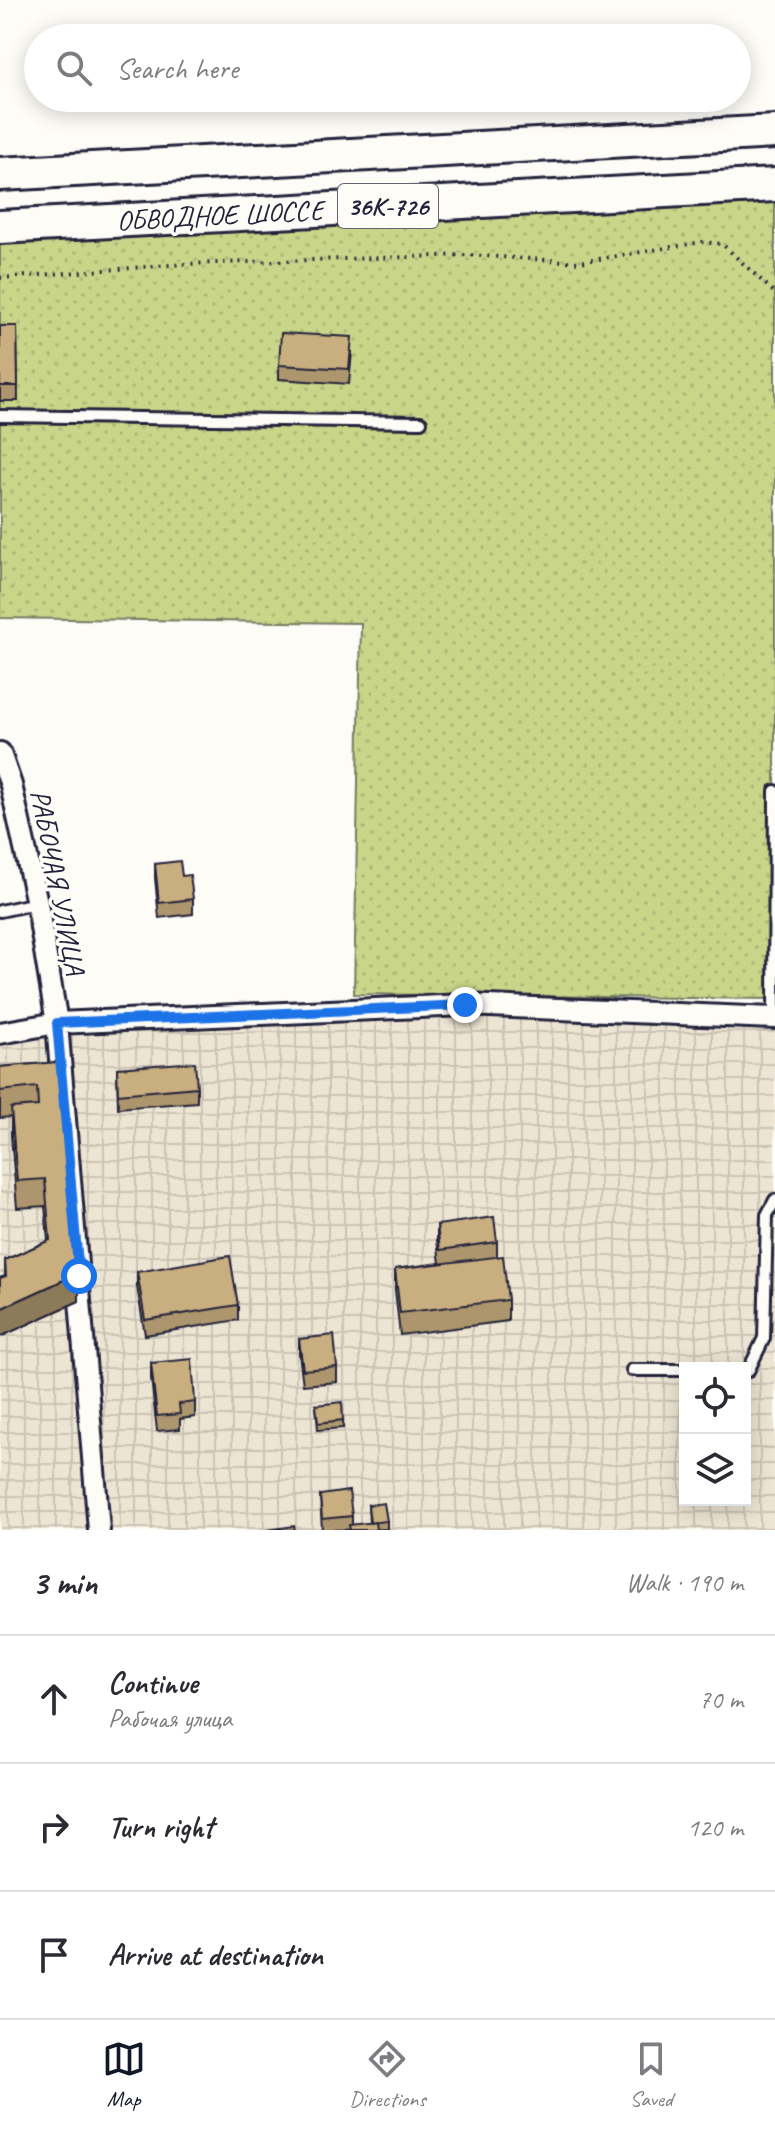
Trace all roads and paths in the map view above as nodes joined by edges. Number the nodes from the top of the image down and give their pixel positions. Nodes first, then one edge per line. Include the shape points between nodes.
1 (775, 132) edge
2 (0, 174) edge
3 (775, 185) edge
4 (0, 227) edge
5 (0, 278) edge
6 (775, 293) edge
7 (0, 416) edge
8 (421, 422) dead end
9 (0, 753) edge
10 (775, 791) edge
11 (37, 903) junction
12 (0, 911) edge
13 (775, 1018) edge
14 (57, 1023) junction
15 (0, 1033) edge
16 (775, 1200) edge
17 (751, 1365) edge
18 (632, 1370) dead end
19 (679, 1370) edge
20 (99, 1530) edge

1 - 2 main road, ОБВОДНОЕ ШОССЕ / 36К-726
3 - 4 main road, ОБВОДНОЕ ШОССЕ / 36К-726
5 - 6 path via 184,264 453,255 580,262 702,242 722,244
7 - 8 lane
9 - 11 street, РАБОЧАЯ УЛИЦА
10 - 13 lane
11 - 12 lane
11 - 14 street, РАБОЧАЯ УЛИЦА
13 - 14 street via 465,1005
14 - 15 street
14 - 20 street, РАБОЧАЯ УЛИЦА
16 - 17 lane via 767,1215 764,1338
18 - 19 lane

